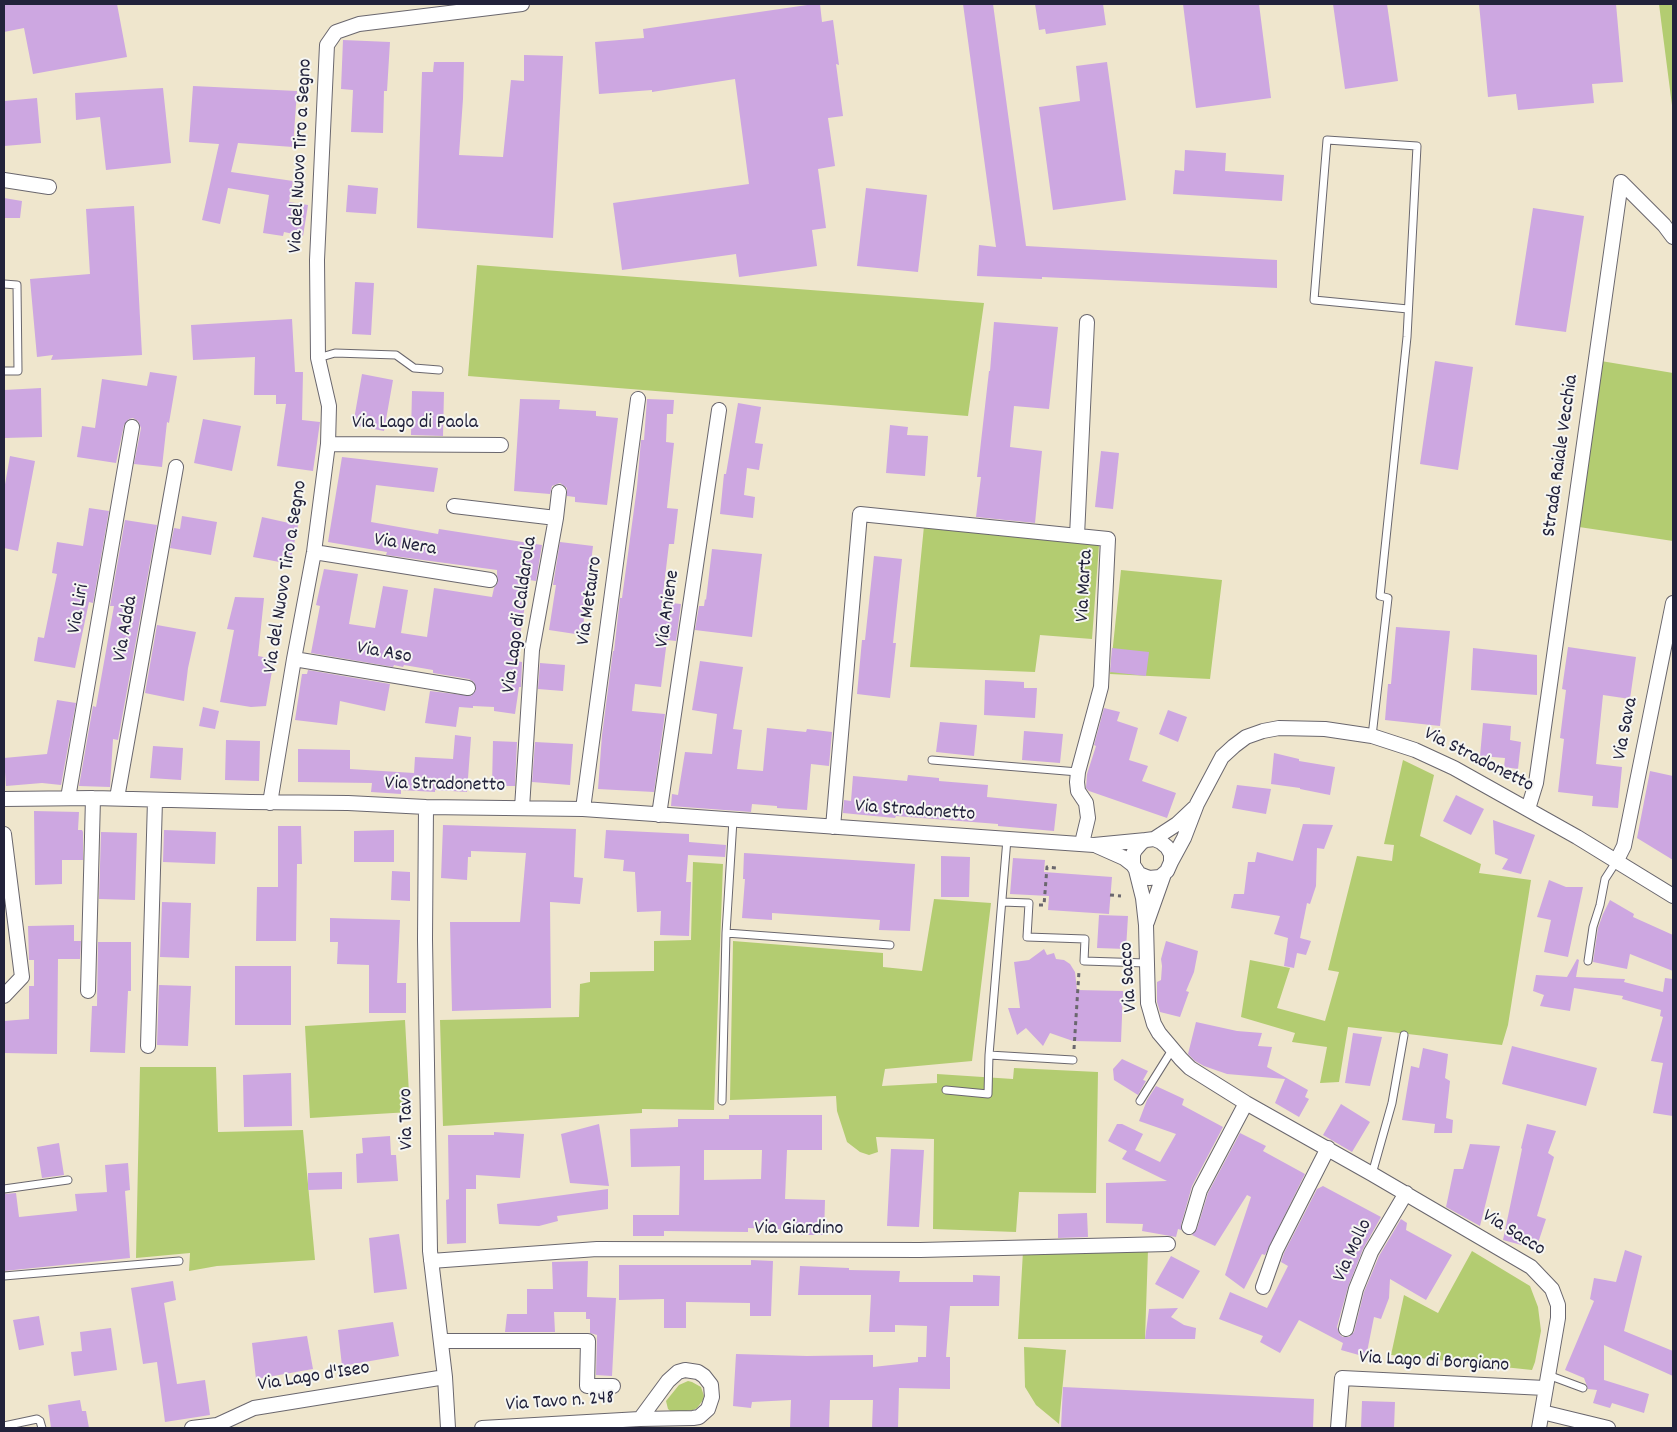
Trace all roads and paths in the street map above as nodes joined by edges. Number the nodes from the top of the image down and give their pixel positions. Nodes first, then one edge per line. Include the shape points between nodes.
1 (522, 4) edge
2 (408, 11) edge
3 (4, 180) edge
4 (50, 187) dead end
5 (1673, 237) edge
6 (4, 284) edge
7 (1408, 309) junction
8 (1087, 322) dead end
9 (318, 358) junction
10 (440, 370) dead end
11 (4, 371) edge
12 (638, 399) dead end
13 (719, 410) dead end
14 (132, 427) dead end
15 (328, 444) junction
16 (501, 444) dead end
17 (176, 467) dead end
18 (559, 492) dead end
19 (454, 506) dead end
20 (556, 518) junction
21 (1077, 536) junction
22 (314, 552) junction
23 (490, 580) dead end
24 (1673, 603) edge
25 (294, 659) junction
26 (468, 688) dead end
27 (1372, 736) junction
28 (932, 760) dead end
29 (1078, 772) junction
30 (68, 798) junction
31 (92, 798) junction
32 (117, 798) junction
33 (4, 799) edge
34 (155, 800) junction
35 (270, 803) junction
36 (1197, 804) junction
37 (426, 807) junction
38 (522, 808) junction
39 (583, 809) junction
40 (1528, 809) junction
41 (660, 815) junction
42 (733, 820) junction
43 (833, 827) junction
44 (4, 834) edge
45 (1007, 839) junction
46 (1150, 840) junction
47 (1088, 844) junction
48 (1616, 862) junction
49 (1134, 867) junction
50 (1057, 868) dead end
51 (1168, 868) junction
52 (1110, 894) dead end
53 (1122, 896) dead end
54 (1673, 896) edge
55 (1002, 902) junction
56 (1029, 903) junction
57 (1146, 925) junction
58 (726, 933) junction
59 (890, 945) dead end
60 (1084, 961) junction
61 (1588, 961) dead end
62 (1146, 963) junction
63 (88, 991) dead end
64 (4, 996) edge
65 (1404, 1035) dead end
66 (148, 1046) dead end
67 (1172, 1050) junction
68 (989, 1055) junction
69 (1073, 1060) joint
70 (946, 1090) dead end
71 (722, 1101) dead end
72 (1140, 1101) dead end
73 (1246, 1104) junction
74 (1328, 1148) junction
75 (1372, 1174) junction
76 (68, 1180) dead end
77 (4, 1188) edge
78 (1406, 1193) junction
79 (1189, 1228) dead end
80 (1168, 1244) dead end
81 (179, 1261) dead end
82 (431, 1261) junction
83 (4, 1276) edge
84 (1263, 1287) dead end
85 (1346, 1329) dead end
86 (441, 1341) junction
87 (445, 1377) junction
88 (1546, 1382) junction
89 (613, 1386) dead end
90 (1582, 1388) dead end
91 (1542, 1412) junction
92 (640, 1418) junction
93 (4, 1426) edge
94 (217, 1426) edge
95 (42, 1428) edge
96 (192, 1428) edge
97 (448, 1428) edge
98 (482, 1428) edge
99 (1338, 1428) edge
100 (1539, 1428) edge
101 (1608, 1428) edge

1 - 2 street, Via del Nuovo Tiro a Segno
2 - 9 street, Via del Nuovo Tiro a Segno via 336,32 327,45 317,260
3 - 4 street
5 - 40 street, Strada Raiale Vecchia via 1622,182 1536,783
6 - 11 lane via 17,285 18,371
7 - 7 lane via 1416,146 1327,140 1314,300
7 - 27 lane via 1380,596 1388,598
8 - 21 street, Via Marta
9 - 10 lane via 336,353 396,355 414,368
9 - 15 street, Via del Nuovo Tiro a Segno via 329,406
12 - 39 street, Via Metauro
13 - 41 street, Via Aniene
14 - 30 street, Via Liri
15 - 16 street, Via Lago di Paola
15 - 22 street, Via del Nuovo Tiro a Segno
17 - 32 street, Via Adda
18 - 20 street, Via Lago di Caldarola
19 - 20 street, Via Lago di Caldarola
20 - 38 street, Via Lago di Caldarola via 532,650
21 - 29 street, Via Marta via 1108,539 1101,687
21 - 43 street via 860,514
22 - 23 street, Via Nera
22 - 25 street, Via del Nuovo Tiro a Segno
24 - 48 street, Via Sava via 1624,846
25 - 26 street, Via Aso
25 - 35 street, Via del Nuovo Tiro a Segno
27 - 36 street, Via Stradonetto via 1325,729 1287,728 1246,737 1222,757
27 - 40 street, Via Stradonetto via 1415,750 1454,768
28 - 29 lane
29 - 47 street, Via Marta via 1078,791 1086,803
30 - 31 street, Via Stradonetto
30 - 33 street, Via Stradonetto
31 - 32 street, Via Stradonetto
31 - 63 street
32 - 34 street, Via Stradonetto
34 - 35 street, Via Stradonetto
34 - 66 street
35 - 37 street, Via Stradonetto
36 - 46 street, Via Stradonetto via 1177,824
36 - 51 street, Via Stradonetto
37 - 38 street, Via Stradonetto
37 - 82 street, Via Tavo
38 - 39 street, Via Stradonetto
39 - 41 street, Via Stradonetto
40 - 48 street, Via Stradonetto
41 - 42 street, Via Stradonetto
42 - 43 street, Via Stradonetto
42 - 58 lane
43 - 45 street, Via Stradonetto
44 - 64 street via 22,977
45 - 47 street, Via Stradonetto
45 - 55 lane
46 - 47 street, Via Stradonetto
46 - 49 street via 1142,842 1134,850
46 - 51 street via 1167,847 1171,854
47 - 49 street, Via Stradonetto via 1115,853
48 - 54 street, Via Stradonetto
48 - 61 lane via 1605,879
49 - 51 street via 1149,878 1160,876
49 - 57 street, Via Sacco via 1143,898
50 - 56 path via 1047,867 1044,905
51 - 57 street, Via Sacco
52 - 53 path
55 - 56 lane
55 - 68 lane
56 - 60 lane via 1027,937 1085,939
57 - 62 street, Via Sacco
58 - 59 lane
58 - 71 lane
60 - 62 lane
60 - 69 path via 1079,965
62 - 67 street, Via Sacco via 1151,1013 1159,1033
65 - 75 lane via 1392,1103
67 - 72 lane
67 - 73 street, Via Sacco via 1190,1068
68 - 69 lane
68 - 70 lane via 988,1094
73 - 74 street, Via Sacco
73 - 79 street via 1200,1190
74 - 75 street, Via Sacco
74 - 84 street via 1276,1250
75 - 78 street, Via Sacco
76 - 77 lane
78 - 85 street, Via Mollo via 1372,1252 1356,1290
78 - 88 street, Via Sacco via 1531,1266 1547,1282 1555,1294 1559,1311
80 - 82 street, Via Giardino via 920,1250 596,1249
81 - 83 lane
82 - 86 street, Via Tavo
86 - 87 street, Via Tavo
86 - 89 street via 588,1342 587,1386
87 - 94 street, Via Lago d'Iseo via 254,1408
87 - 97 street, Via Tavo
88 - 90 lane
88 - 91 street, Via Sacco
88 - 99 street, Via Lago di Borgiano via 1342,1378
91 - 100 street, Via Sacco
91 - 101 street
92 - 92 street, Via Tavo n. 248 via 682,1420 699,1417 711,1403 711,1385 698,1372 678,1372 668,1380
92 - 98 street, Via Tavo n. 248
93 - 95 lane via 37,1419
94 - 96 street, Via Lago d'Iseo

